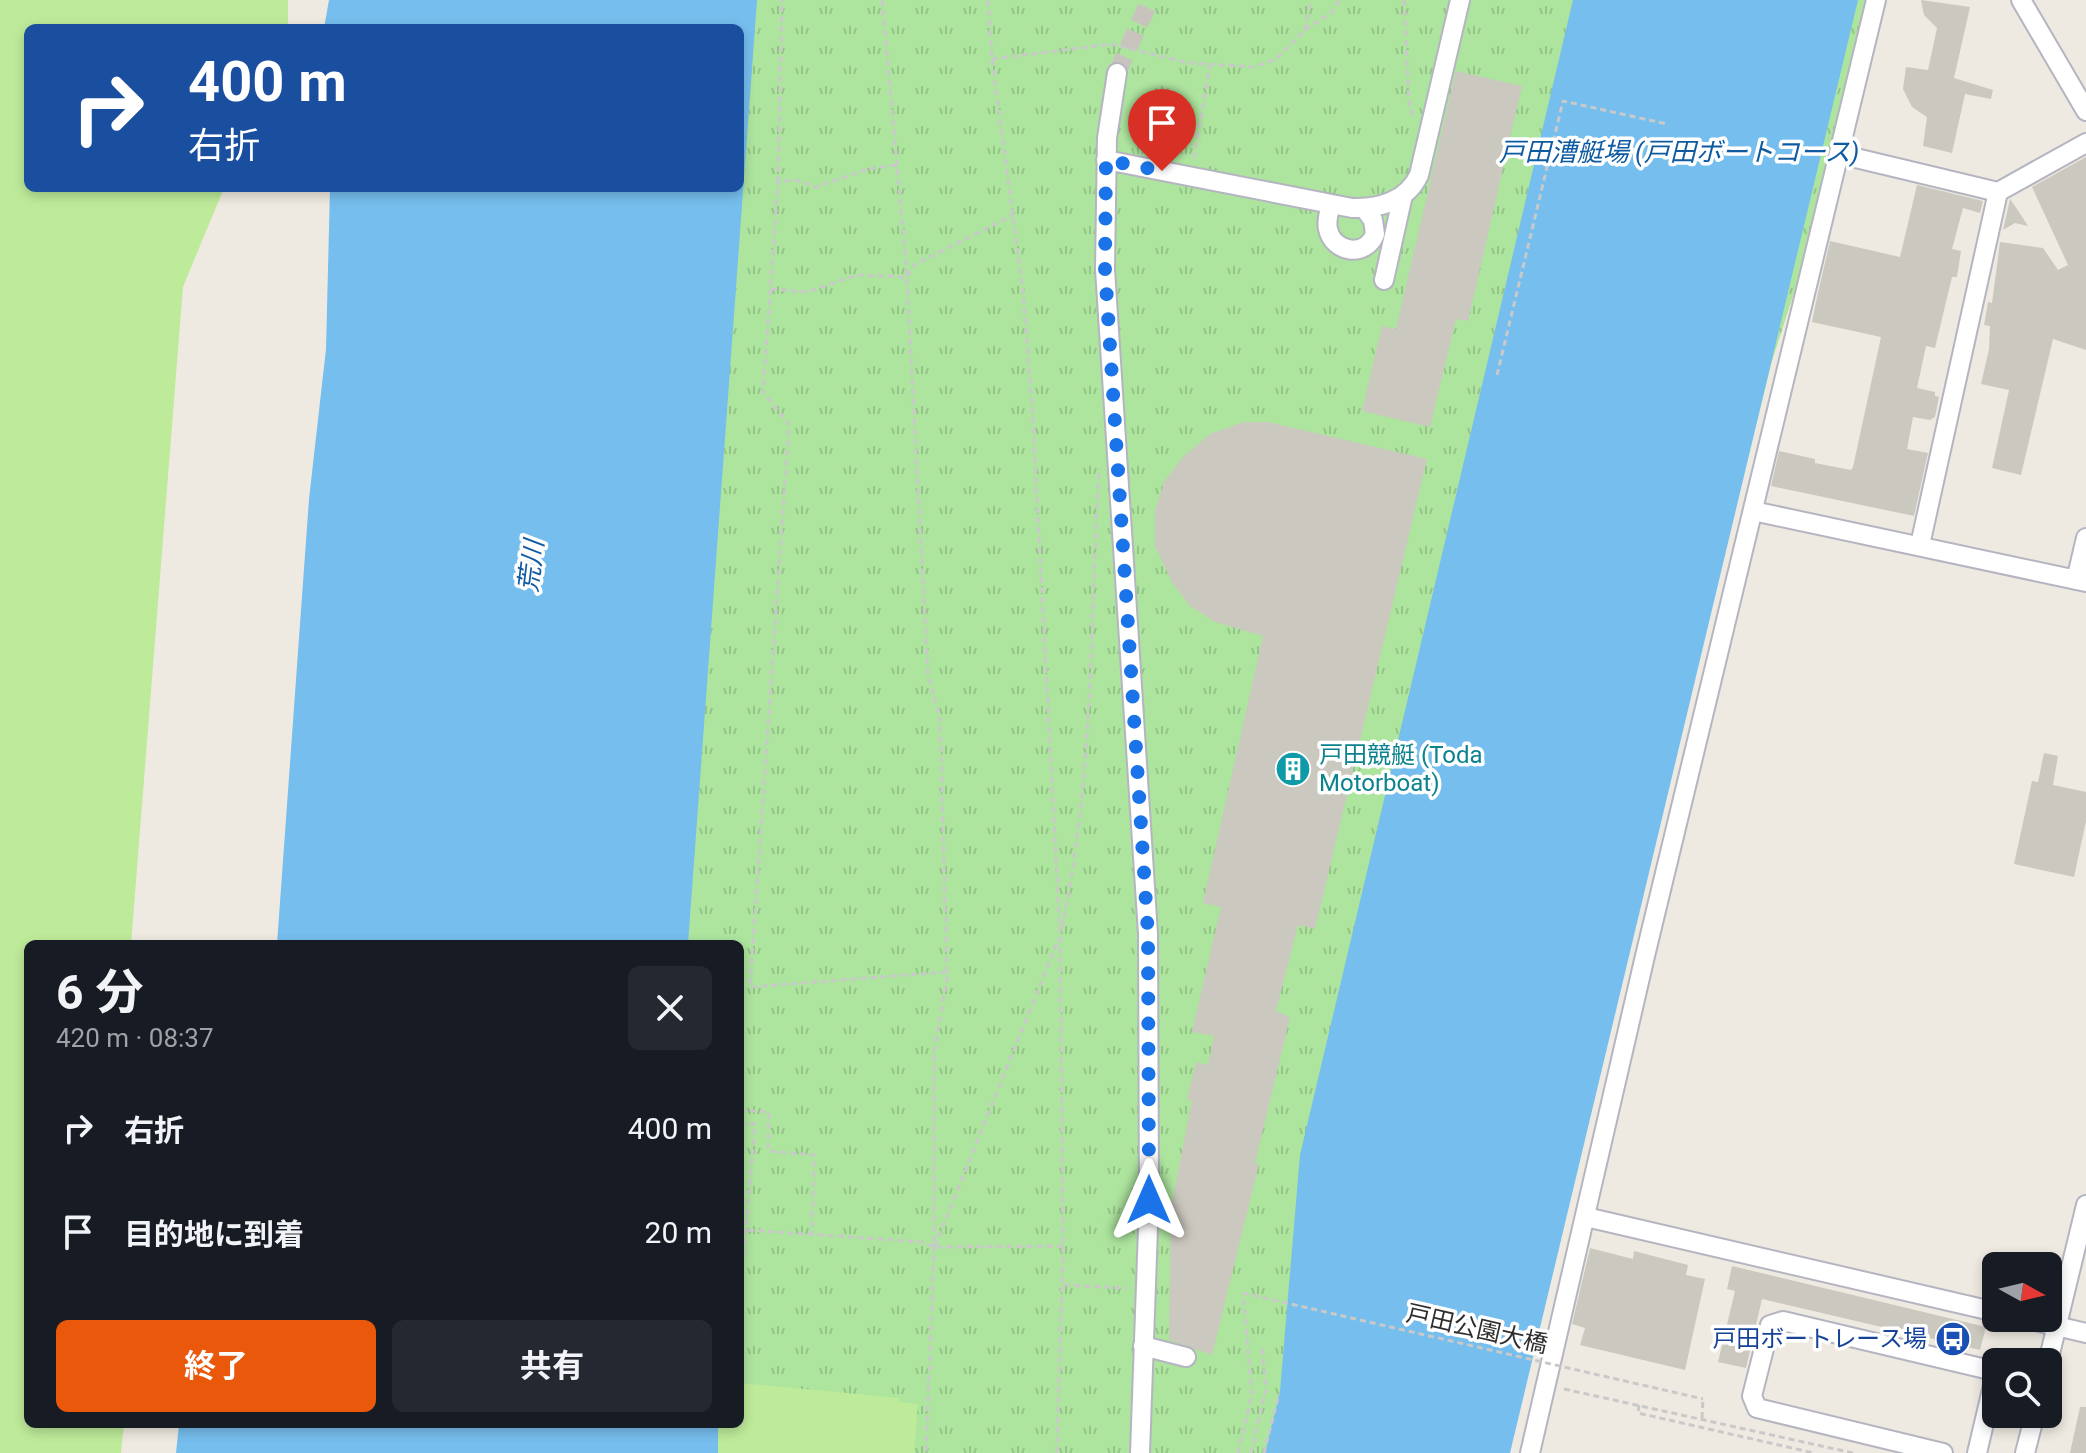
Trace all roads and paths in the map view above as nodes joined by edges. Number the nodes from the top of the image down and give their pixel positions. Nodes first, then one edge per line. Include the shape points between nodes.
1 (782, 0) edge
2 (882, 0) edge
3 (988, 0) edge
4 (1310, 0) edge
5 (1339, 0) edge
6 (1404, 0) edge
7 (1460, 0) edge
8 (1876, 0) edge
9 (2021, 0) edge
10 (1305, 30) junction
11 (992, 59) junction
12 (1210, 66) junction
13 (1117, 73) tunnel mouth
14 (2086, 111) edge
15 (1667, 124) dead end
16 (1431, 128) junction
17 (2086, 143) edge
18 (1839, 154) junction
19 (1194, 158) dead end
20 (1106, 160) junction
21 (896, 165) junction
22 (778, 182) junction
23 (1998, 192) junction
24 (1403, 195) junction
25 (1331, 204) junction
26 (1364, 208) junction
27 (1013, 215) junction
28 (907, 277) junction
29 (1384, 280) dead end
30 (771, 289) junction
31 (1497, 375) dead end
32 (1099, 456) dead end
33 (1753, 511) junction
34 (2086, 538) edge
35 (1920, 545) junction
36 (2081, 581) edge
37 (1060, 933) junction
38 (947, 972) junction
39 (744, 1110) edge
40 (744, 1123) edge
41 (2086, 1205) edge
42 (1586, 1217) junction
43 (748, 1230) junction
44 (812, 1234) junction
45 (1063, 1246) junction
46 (934, 1247) junction
47 (744, 1253) edge
48 (1063, 1285) junction
49 (1130, 1301) dead end
50 (2062, 1305) edge
51 (1982, 1309) edge
52 (2062, 1327) edge
53 (2086, 1333) edge
54 (1143, 1346) junction
55 (1262, 1347) dead end
56 (1186, 1357) dead end
57 (1546, 1386) junction
58 (1279, 1394) dead end
59 (1639, 1405) junction
60 (1702, 1418) junction
61 (2031, 1428) edge
62 (926, 1453) edge
63 (1057, 1453) edge
64 (1140, 1453) edge
65 (1238, 1453) edge
66 (1251, 1453) edge
67 (1264, 1453) edge
68 (1530, 1453) edge
69 (1814, 1453) edge
70 (1853, 1453) edge
71 (1943, 1453) edge
72 (1977, 1453) edge
73 (2025, 1453) edge

1 - 22 path
2 - 21 path
3 - 11 path
4 - 10 path
5 - 10 path via 1331,13
6 - 16 path via 1411,115 1417,124
7 - 16 street
8 - 18 street
9 - 14 street
10 - 12 path via 1263,66
11 - 12 path via 1111,44
11 - 27 path
12 - 19 path
13 - 20 street
15 - 31 path via 1563,101
16 - 24 street via 1419,175
17 - 23 street
18 - 23 street
18 - 33 street
20 - 25 street
20 - 54 street via 1105,269 1148,934 1149,1200
21 - 22 path via 816,187 796,180
21 - 28 path
22 - 30 path
23 - 35 street
24 - 26 street
24 - 29 street
25 - 26 street
25 - 26 street via 1331,239 1353,251 1368,245 1375,234
27 - 28 path via 914,265
27 - 37 path via 1032,406
28 - 30 path via 857,275 807,292
28 - 38 path via 928,677 940,717
30 - 38 path via 763,392 789,424 750,987
32 - 37 path via 1083,781 1073,875
33 - 35 street
33 - 42 street
34 - 36 street
35 - 36 street
37 - 45 path
37 - 46 path
38 - 46 path via 934,1053
39 - 44 path via 769,1112 768,1151 814,1155
40 - 43 path via 755,1124
41 - 50 street
42 - 51 street
42 - 57 street
43 - 44 path
43 - 47 path
44 - 46 path
45 - 46 path
45 - 48 path
46 - 62 path
48 - 49 path via 1127,1286
48 - 63 path
52 - 53 street
54 - 56 street
54 - 64 street
55 - 66 path via 1266,1389
57 - 59 path
57 - 68 street
58 - 67 path
59 - 60 path
59 - 69 path via 1638,1413
60 - 65 path, 戸田公園大橋, bridge via 1703,1399 1243,1293 1252,1395
60 - 70 path
61 - 73 street
71 - 72 street via 1757,1408 1752,1396 1770,1325 1783,1321 1990,1370 1994,1381

